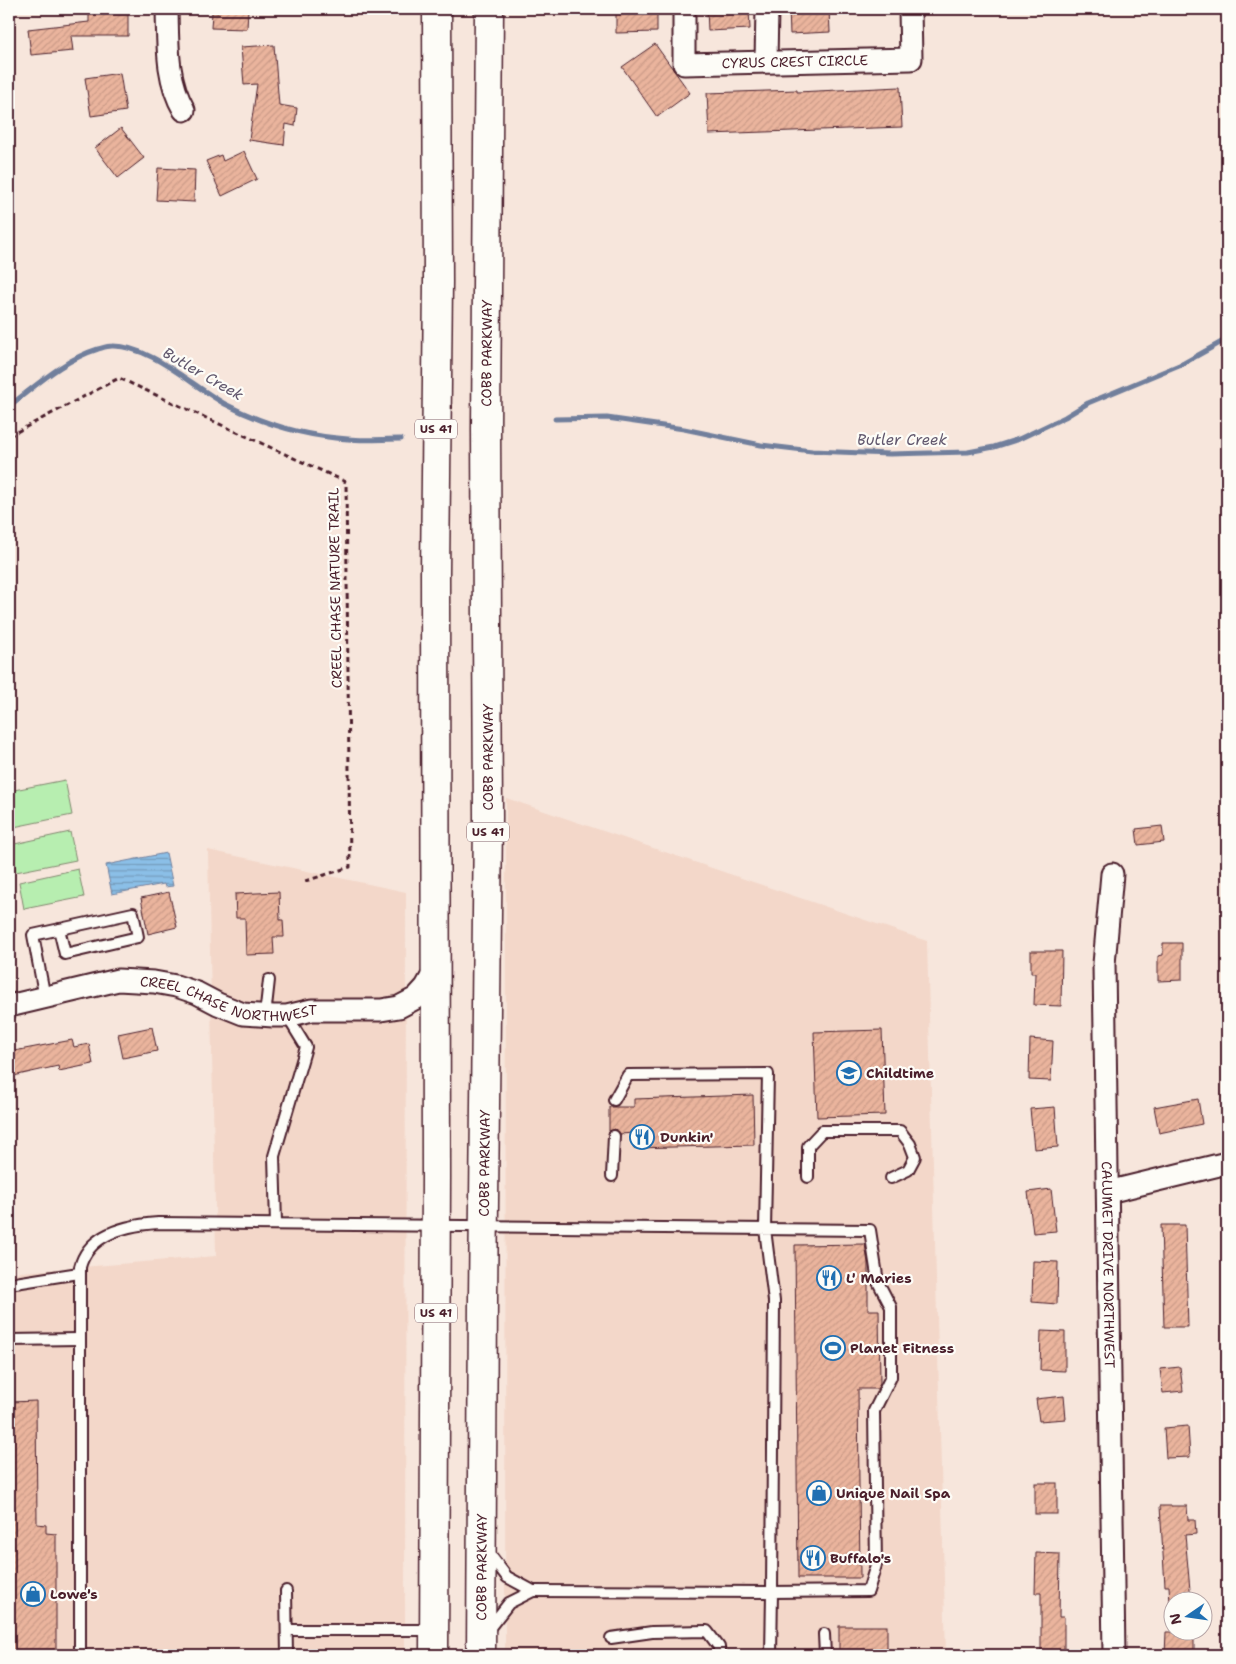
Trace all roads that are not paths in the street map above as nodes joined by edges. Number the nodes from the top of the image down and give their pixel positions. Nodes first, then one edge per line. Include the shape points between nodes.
1 (167, 9) edge
2 (437, 9) edge
3 (489, 9) edge
4 (684, 9) edge
5 (767, 9) edge
6 (910, 9) edge
7 (766, 61) junction
8 (184, 110) dead end
9 (1112, 874) dead end
10 (60, 929) junction
11 (435, 971) junction
12 (269, 980) dead end
13 (45, 998) junction
14 (9, 1006) edge
15 (265, 1016) junction
16 (287, 1016) junction
17 (614, 1100) dead end
18 (614, 1136) dead end
19 (1227, 1163) edge
20 (612, 1176) dead end
21 (808, 1177) dead end
22 (892, 1178) dead end
23 (1108, 1192) junction
24 (276, 1224) junction
25 (436, 1224) junction
26 (483, 1225) junction
27 (765, 1229) junction
28 (79, 1273) junction
29 (9, 1284) edge
30 (79, 1339) junction
31 (9, 1340) edge
32 (482, 1543) junction
33 (286, 1590) dead end
34 (533, 1591) junction
35 (772, 1592) junction
36 (287, 1630) junction
37 (824, 1634) dead end
38 (611, 1638) dead end
39 (434, 1642) edge
40 (481, 1646) edge
41 (80, 1655) edge
42 (287, 1655) edge
43 (719, 1655) edge
44 (771, 1655) edge
45 (825, 1655) edge
46 (1114, 1655) edge

1 - 8 street via 168,63
2 - 11 main road, US 41
3 - 26 main road, COBB PARKWAY / US 41 via 488,817
4 - 7 street, CYRUS CREST CIRCLE via 684,64
5 - 7 street
6 - 7 street, CYRUS CREST CIRCLE via 911,59
9 - 23 street, CALUMET DRIVE NORTHWEST via 1104,964
10 - 10 lane via 133,913 138,937 64,954
10 - 13 lane via 33,935
11 - 16 street, CREEL CHASE NORTHWEST via 416,998 399,1007 312,1010
11 - 25 main road, US 41
12 - 15 lane
13 - 14 street, CREEL CHASE NORTHWEST
13 - 15 street, CREEL CHASE NORTHWEST via 118,980 154,982 197,993 243,1014
15 - 16 street, CREEL CHASE NORTHWEST
16 - 24 lane via 306,1047 274,1156
17 - 27 lane via 628,1075 768,1074
18 - 20 lane
19 - 23 street
21 - 22 lane via 808,1146 822,1131 900,1132 915,1157 908,1170
23 - 46 street, CALUMET DRIVE NORTHWEST
24 - 25 lane
24 - 28 lane via 158,1223 127,1228 104,1235 95,1242 82,1260
25 - 26 lane
25 - 39 main road, US 41
26 - 27 lane
26 - 32 main road, COBB PARKWAY / US 41
27 - 35 lane via 774,1301
27 - 35 lane via 870,1230 878,1282 891,1307 891,1377 874,1411 876,1565 868,1591
28 - 29 lane
28 - 30 lane
30 - 31 lane
30 - 41 lane
32 - 34 lane via 507,1577
32 - 40 main road, COBB PARKWAY / US 41
33 - 36 lane
34 - 35 lane
34 - 40 lane via 509,1603
35 - 44 lane
36 - 39 lane
36 - 42 lane
37 - 45 lane
38 - 43 lane via 652,1632 707,1631 719,1647

